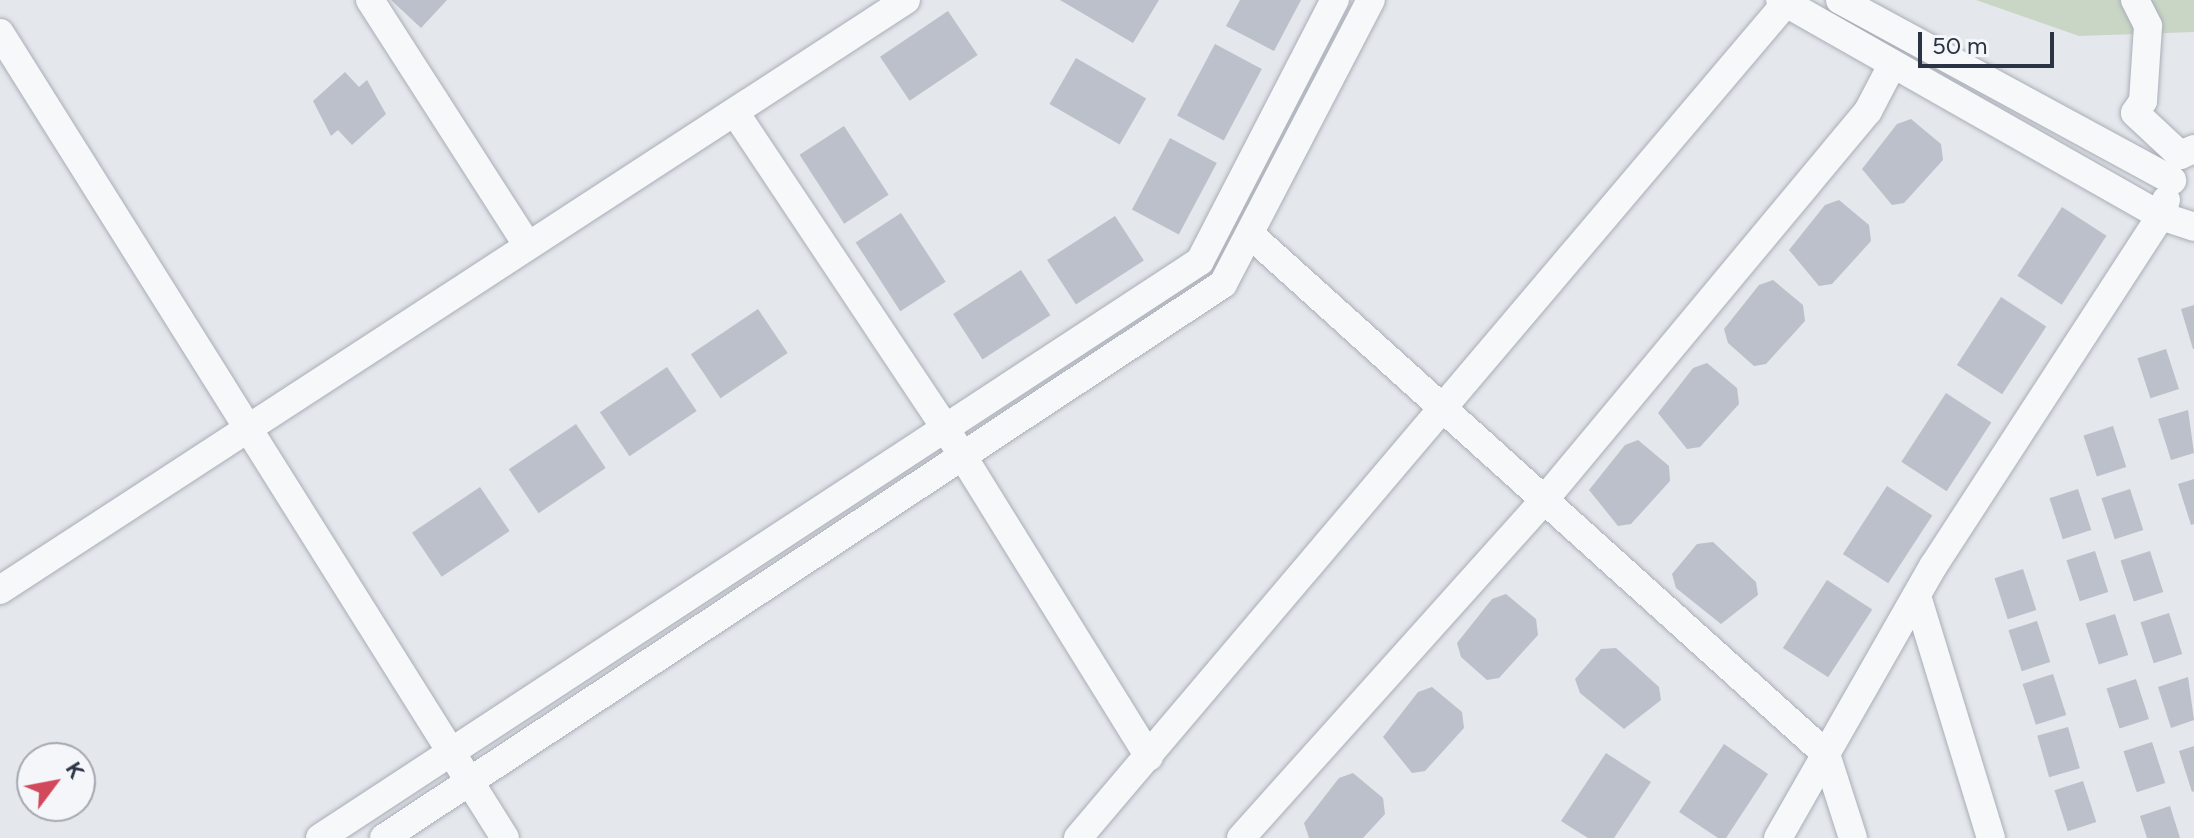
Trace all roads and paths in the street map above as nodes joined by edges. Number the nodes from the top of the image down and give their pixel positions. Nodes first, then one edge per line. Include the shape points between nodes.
1 (370, 0) edge
2 (906, 0) edge
3 (1335, 0) edge
4 (1371, 0) edge
5 (1840, 0) edge
6 (2135, 0) edge
7 (1783, 2) edge
8 (0, 33) edge
9 (1892, 65) junction
10 (736, 114) junction
11 (2182, 161) edge
12 (2161, 216) junction
13 (2194, 227) edge
14 (1253, 237) junction
15 (528, 246) junction
16 (1442, 405) junction
17 (944, 426) junction
18 (249, 428) junction
19 (961, 456) junction
20 (1545, 499) junction
21 (0, 590) edge
22 (1917, 596) junction
23 (452, 750) junction
24 (1826, 754) junction
25 (1149, 757) junction
26 (470, 784) junction
27 (1244, 837) edge
28 (320, 838) edge
29 (384, 838) edge
30 (505, 838) edge
31 (1078, 838) edge
32 (1778, 838) edge
33 (1853, 838) edge
34 (1991, 838) edge

1 - 15 street
2 - 10 street
3 - 17 street via 1200,261
4 - 14 street
5 - 11 street
6 - 11 street via 2148,26 2143,101 2135,113
7 - 9 street
7 - 16 street
8 - 18 street
9 - 12 street
9 - 20 street via 1868,111
10 - 15 street
10 - 17 street
11 - 12 street
12 - 13 street
12 - 22 street
14 - 16 street
14 - 19 street via 1211,293
15 - 18 street
16 - 20 street
16 - 25 street
17 - 19 street
17 - 23 street
18 - 21 street
18 - 23 street
19 - 25 street
19 - 26 street
20 - 24 street
20 - 27 street
22 - 24 street
22 - 34 street
23 - 26 street
23 - 28 street
24 - 32 street
24 - 33 street
25 - 31 street
26 - 29 street
26 - 30 street

